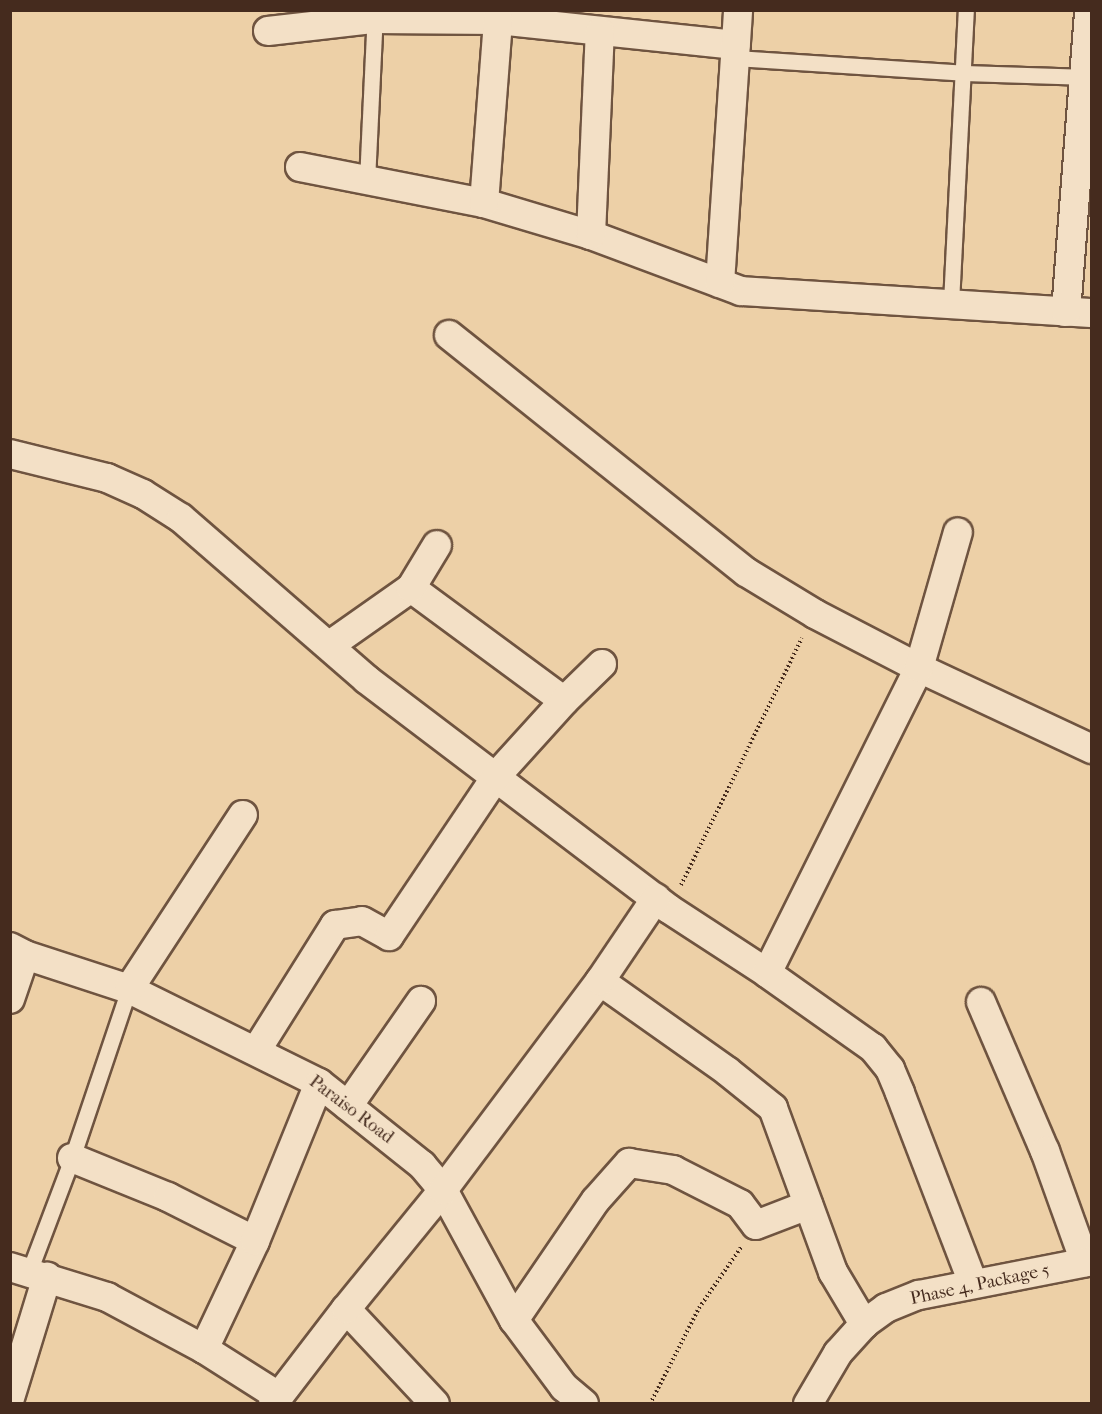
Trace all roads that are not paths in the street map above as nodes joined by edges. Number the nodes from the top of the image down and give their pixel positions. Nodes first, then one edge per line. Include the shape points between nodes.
1 (738, 10) edge
2 (966, 10) edge
3 (1089, 10) edge
4 (374, 15) edge
5 (498, 20) junction
6 (267, 30) dead end
7 (600, 32) junction
8 (736, 52) junction
9 (964, 73) junction
10 (1088, 77) edge
11 (300, 167) dead end
12 (367, 181) junction
13 (484, 203) junction
14 (591, 235) junction
15 (720, 283) junction
16 (951, 303) junction
17 (1079, 313) edge
18 (448, 334) dead end
19 (10, 454) edge
20 (958, 532) dead end
21 (438, 545) dead end
22 (411, 588) junction
23 (330, 645) junction
24 (602, 664) dead end
25 (919, 668) junction
26 (564, 701) junction
27 (1092, 749) edge
28 (497, 775) junction
29 (243, 815) dead end
30 (663, 904) junction
31 (18, 951) edge
32 (767, 973) junction
33 (600, 981) junction
34 (129, 989) junction
35 (10, 999) edge
36 (421, 1001) dead end
37 (981, 1002) dead end
38 (256, 1051) junction
39 (319, 1083) junction
40 (348, 1106) junction
41 (72, 1158) junction
42 (443, 1190) junction
43 (808, 1205) junction
44 (255, 1241) junction
45 (1088, 1262) edge
46 (29, 1272) edge
47 (973, 1283) junction
48 (346, 1309) junction
49 (514, 1320) junction
50 (864, 1324) junction
51 (204, 1349) junction
52 (10, 1398) edge
53 (275, 1400) edge
54 (435, 1404) edge
55 (584, 1404) edge
56 (808, 1404) edge

1 - 8 street
2 - 9 lane
3 - 10 street
4 - 5 street
4 - 6 street
4 - 12 lane
5 - 7 street
5 - 13 street
7 - 8 street
7 - 14 street
8 - 9 lane
8 - 15 street
9 - 10 lane
9 - 16 lane
10 - 17 street
11 - 12 street
12 - 13 street
13 - 14 street
14 - 15 street
15 - 16 street via 741,291
16 - 17 street
18 - 25 street via 747,572 815,614
19 - 23 street via 107,478 143,494 181,518
20 - 25 street
21 - 22 street
22 - 23 street
22 - 26 street
23 - 28 street via 366,679
24 - 26 street
25 - 27 street
25 - 32 street
26 - 28 street
28 - 30 street
28 - 38 street via 389,936 362,921 335,925
29 - 34 street
30 - 32 street
30 - 33 street
31 - 34 street, Paraiso Road
31 - 35 street
32 - 47 street via 873,1048 890,1069
33 - 42 street
33 - 43 street via 774,1108
34 - 38 street, Paraiso Road
34 - 41 lane
36 - 40 street
37 - 45 street
38 - 39 street, Paraiso Road
39 - 40 street, Paraiso Road
39 - 44 street
40 - 42 street, Paraiso Road via 422,1165
41 - 44 street via 168,1197
41 - 46 lane
42 - 48 street
42 - 49 street, Paraiso Road
43 - 49 street via 756,1225 740,1204 673,1170 629,1163 596,1200
43 - 50 street via 833,1272
44 - 51 street
45 - 47 street, Phase 4, Package 5
46 - 51 street via 107,1297
46 - 52 street
47 - 50 street, Phase 4, Package 5 via 919,1295 886,1308
48 - 53 street
48 - 54 street
49 - 55 street, Paraiso Road via 564,1387
50 - 56 street, Phase 4, Package 5 via 838,1353
51 - 53 street

